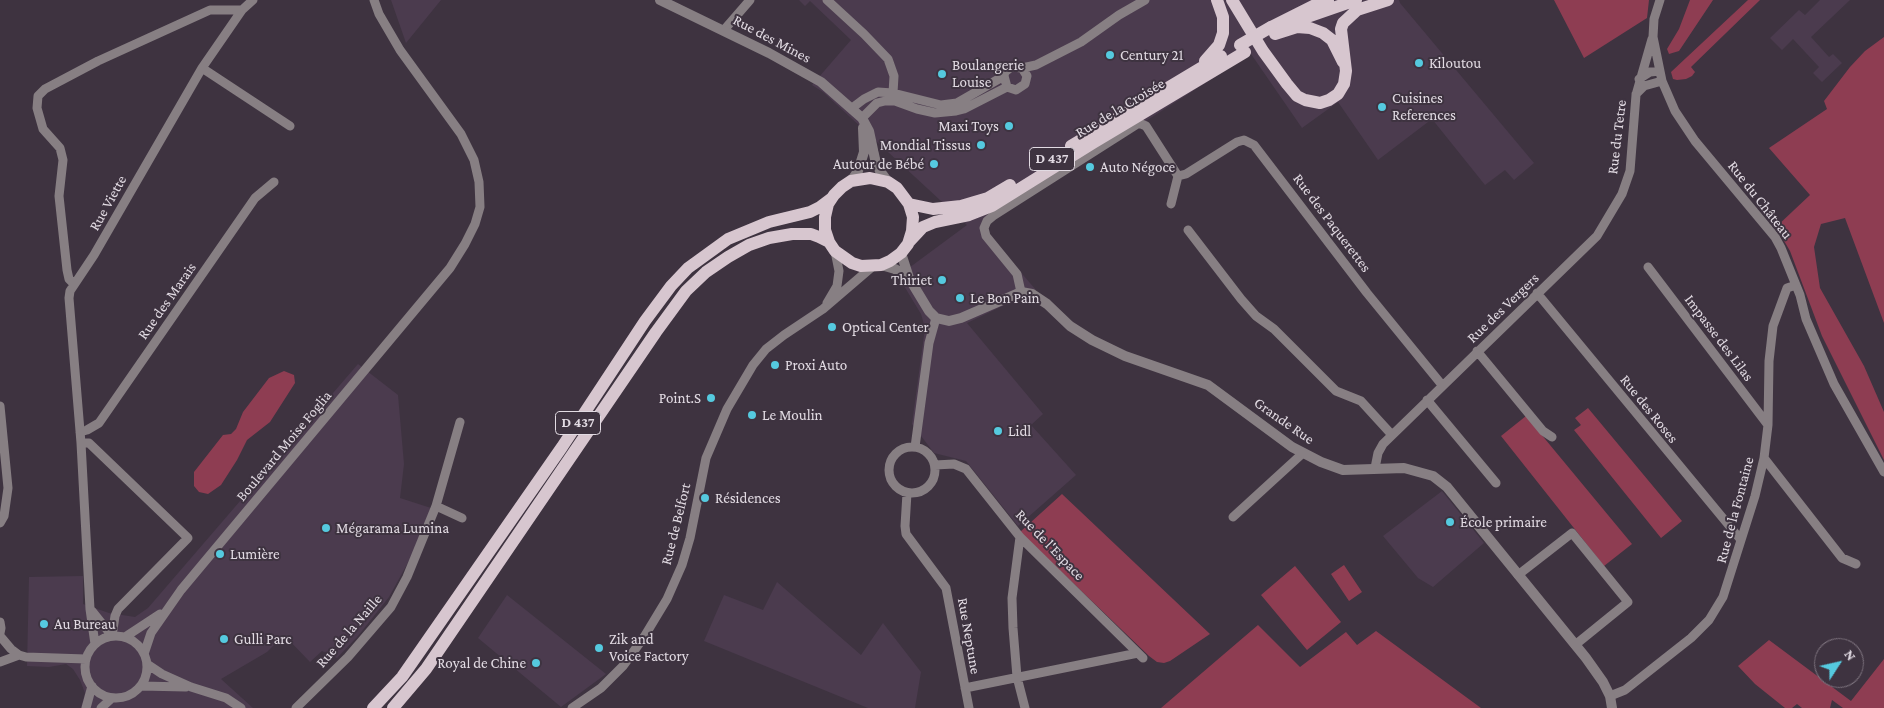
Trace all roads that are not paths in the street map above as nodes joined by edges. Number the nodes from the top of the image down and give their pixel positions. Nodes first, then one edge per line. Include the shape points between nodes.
1 (252, 0) edge
2 (374, 0) edge
3 (660, 0) edge
4 (750, 0) edge
5 (827, 0) edge
6 (1145, 0) edge
7 (1217, 0) edge
8 (1232, 0) edge
9 (1328, 0) edge
10 (1356, 0) edge
11 (1388, 0) edge
12 (1660, 0) edge
13 (242, 10) junction
14 (724, 30) junction
15 (1273, 30) junction
16 (1653, 37) junction
17 (1243, 48) junction
18 (202, 68) junction
19 (1346, 71) junction
20 (1660, 71) junction
21 (1024, 72) junction
22 (1004, 76) junction
23 (1184, 78) junction
24 (1639, 79) junction
25 (1662, 82) junction
26 (1007, 87) junction
27 (893, 93) junction
28 (1636, 95) junction
29 (852, 108) junction
30 (862, 118) junction
31 (290, 126) dead end
32 (1178, 176) junction
33 (851, 181) junction
34 (274, 182) dead end
35 (888, 182) junction
36 (832, 198) junction
37 (909, 204) junction
38 (1171, 204) dead end
39 (1188, 230) dead end
40 (1597, 236) joint
41 (832, 247) junction
42 (904, 248) junction
43 (876, 266) junction
44 (1648, 267) dead end
45 (909, 278) junction
46 (74, 284) junction
47 (1796, 285) junction
48 (1021, 292) junction
49 (1537, 293) junction
50 (823, 309) junction
51 (936, 318) junction
52 (1477, 351) junction
53 (1442, 385) junction
54 (1428, 400) junction
55 (0, 406) edge
56 (460, 422) dead end
57 (1768, 425) junction
58 (80, 432) junction
59 (1392, 435) junction
60 (1552, 437) dead end
61 (80, 443) junction
62 (915, 447) junction
63 (1303, 453) junction
64 (1764, 458) junction
65 (935, 465) junction
66 (1375, 468) junction
67 (1884, 472) edge
68 (1496, 483) dead end
69 (907, 493) junction
70 (436, 506) junction
71 (1233, 517) dead end
72 (462, 518) dead end
73 (0, 524) edge
74 (1020, 537) junction
75 (1741, 540) junction
76 (1856, 564) dead end
77 (1518, 575) junction
78 (90, 609) junction
79 (165, 611) junction
80 (0, 622) edge
81 (0, 634) edge
82 (112, 636) junction
83 (125, 637) junction
84 (95, 644) junction
85 (1575, 645) junction
86 (144, 654) junction
87 (19, 655) junction
88 (86, 660) junction
89 (0, 662) edge
90 (147, 664) junction
91 (1017, 677) junction
92 (92, 686) junction
93 (141, 686) junction
94 (191, 687) junction
95 (965, 688) junction
96 (1610, 696) junction
97 (112, 698) junction
98 (86, 708) edge
99 (101, 708) edge
100 (241, 708) edge
101 (296, 708) edge
102 (372, 708) edge
103 (393, 708) edge
104 (572, 708) edge
105 (968, 708) edge
106 (1025, 708) edge
107 (1612, 708) edge

1 - 13 street, Rue Viette
2 - 79 street, Boulevard Moise Foglia via 400,50 461,134 474,160 480,207 465,244 450,268
3 - 14 street, Rue des Mines
4 - 14 street
5 - 27 street via 888,59 894,76
6 - 21 street via 1081,42
7 - 23 main road via 1223,17 1219,45 1211,56
8 - 19 main road via 1263,51 1297,96 1320,103 1330,100 1344,84
9 - 15 main road, D 437
10 - 15 main road, D 437
11 - 19 main road via 1357,10 1343,22
12 - 16 street, Rue du Château
13 - 18 street, Rue Viette
13 - 46 street via 210,10 98,61 45,89 38,96 43,129 60,148 63,160 58,196 67,270
14 - 29 street, Rue des Mines via 821,82
15 - 17 main road, D 437, bridge
15 - 19 main road via 1297,27 1322,33 1332,40
16 - 20 street, Rue du Château
16 - 24 street
17 - 23 main road, D 437
17 - 42 main road, Rue de la Croisée / D 437 via 992,206 923,227
18 - 31 street
18 - 46 street, Rue Viette
20 - 24 street via 1650,72
20 - 25 street, Rue du Château
21 - 22 street via 1011,67
21 - 26 street via 1025,84 1019,89
22 - 26 street
22 - 27 street via 957,103 941,105
23 - 37 main road, D 437 via 988,198 961,206 932,208
24 - 28 street
25 - 28 street, Rue du Tetre via 1644,86
25 - 47 street, Rue du Château via 1689,133 1775,237
26 - 30 street via 956,111 935,112 886,101 877,103
27 - 29 street via 878,92
28 - 40 street, Rue du Tetre via 1630,171 1622,194
29 - 30 street, Rue des Mines
30 - 33 street via 864,152
30 - 35 street, Rue des Mines via 870,131 875,159
32 - 38 street
32 - 48 street via 1146,126 1139,123 993,216 984,228 986,236 1017,274
32 - 53 street, Rue des Paquerettes via 1237,142 1244,140 1254,145
33 - 35 main road via 870,178
33 - 36 main road
34 - 58 street, Rue des Marais via 255,198 99,423
35 - 37 main road
36 - 41 main road via 825,217 825,230
36 - 102 main road, D 437 via 810,212 769,222 728,239 688,268 671,286 402,677
37 - 42 main road via 913,217 912,231
39 - 59 street via 1256,316 1274,328 1336,391 1361,401
40 - 49 street, Rue des Vergers
41 - 43 main road via 852,263
41 - 50 street via 840,271 837,286
41 - 103 main road, D 437 via 811,234 769,238 728,257 686,291 426,669
42 - 43 main road via 890,261
42 - 45 street
43 - 45 street via 895,269
43 - 50 street
44 - 57 street, Impasse des Lilas
45 - 51 street
46 - 58 street, Rue Viette via 69,298
47 - 57 street, Rue de la Fontaine via 1787,288 1773,326
47 - 67 street, Rue du Château via 1806,319 1834,384
48 - 51 street via 962,318 949,321
48 - 63 street, Grande Rue via 1032,294 1048,304 1070,326 1108,349 1208,386
49 - 52 street, Rue des Vergers
49 - 75 street, Rue des Roses
50 - 104 street, Rue de Belfort via 766,349 753,365 727,409 706,458 690,538 667,598 623,666 601,688
51 - 62 street via 929,343
52 - 53 street, Rue des Vergers
52 - 60 street via 1543,431
53 - 54 street, Rue des Vergers
54 - 59 street, Rue des Vergers
54 - 68 street
55 - 73 street via 8,488
56 - 70 street, Rue de la Naille
57 - 64 street, Rue de la Fontaine
58 - 61 street, Rue Viette
59 - 66 street, Rue des Vergers via 1378,453
61 - 78 street, Rue Viette
61 - 82 street via 89,444 188,538 118,609
62 - 65 street via 926,451
62 - 69 street via 900,450 892,458 888,470 894,485
63 - 66 street, Grande Rue via 1343,470
63 - 71 street
64 - 75 street, Rue de la Fontaine
64 - 76 street via 1842,558
65 - 69 street via 931,484 920,492
65 - 74 street, Rue de l'Espace via 954,464 966,469
66 - 77 street, Grande Rue via 1404,468 1433,476 1447,487
69 - 95 street, Rue Neptune via 906,534 946,588
70 - 72 street
70 - 101 street, Rue de la Naille via 391,607
74 - 91 street via 1012,598
74 - 91 street, Rue de l'Espace via 1141,656
75 - 96 street, Rue de la Fontaine via 1723,597 1709,620 1625,690
77 - 85 street, Grande Rue
77 - 85 street via 1572,533 1628,602
78 - 82 street
78 - 84 street, Rue Viette
79 - 83 street, Boulevard Moise Foglia
79 - 86 street, Boulevard Moise Foglia via 151,633
80 - 81 street
81 - 87 street
82 - 83 street
82 - 84 street
83 - 86 street via 140,647
84 - 88 street
85 - 96 street, Grande Rue
86 - 90 street
87 - 88 street via 34,659
87 - 89 street
88 - 92 street via 85,670
90 - 93 street
90 - 94 street
91 - 95 street
91 - 106 street
92 - 97 street via 102,695
92 - 98 street
93 - 94 street
93 - 97 street via 128,696
94 - 100 street via 226,698
95 - 105 street, Rue Neptune
96 - 107 street, Grande Rue
97 - 99 street

